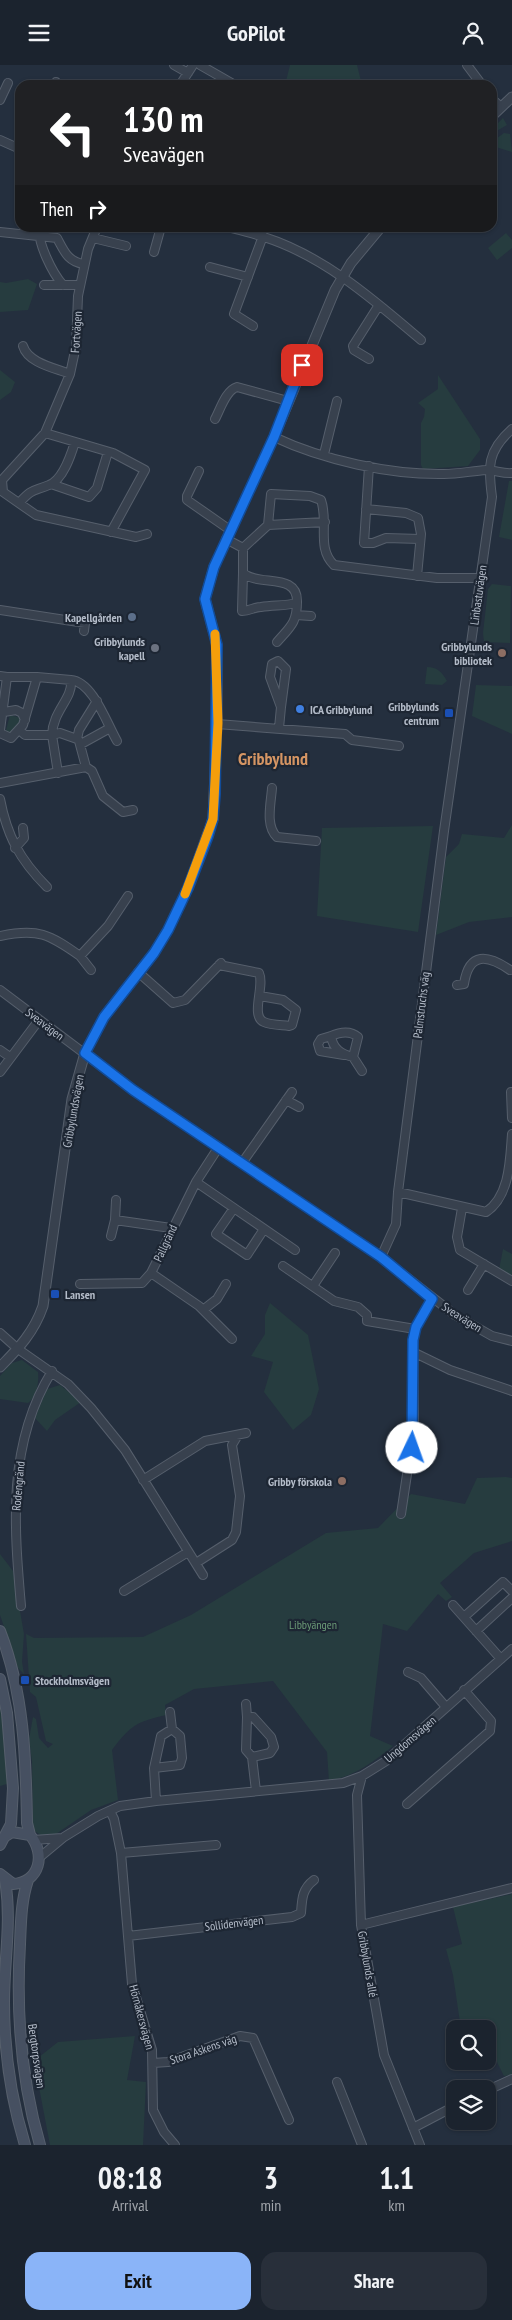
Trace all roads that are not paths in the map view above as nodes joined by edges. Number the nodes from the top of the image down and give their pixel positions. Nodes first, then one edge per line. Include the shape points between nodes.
1 (174, 65) edge
2 (193, 65) edge
3 (200, 65) edge
4 (470, 66) edge
5 (188, 73) junction
6 (183, 80) edge
7 (226, 80) edge
8 (479, 80) edge
9 (8, 83) dead end
10 (512, 97) edge
11 (0, 100) edge
12 (497, 103) edge
13 (501, 107) junction
14 (497, 111) edge
15 (0, 140) edge
16 (15, 147) edge
17 (0, 232) edge
18 (40, 232) edge
19 (95, 232) edge
20 (160, 232) edge
21 (247, 232) edge
22 (377, 232) edge
23 (263, 236) junction
24 (93, 238) junction
25 (126, 246) dead end
26 (154, 252) dead end
27 (84, 264) junction
28 (210, 267) dead end
29 (248, 277) junction
30 (342, 277) junction
31 (44, 285) dead end
32 (63, 285) junction
33 (80, 285) junction
34 (379, 305) junction
35 (253, 326) dead end
36 (421, 340) dead end
37 (22, 346) dead end
38 (369, 359) dead end
39 (70, 374) junction
40 (288, 401) junction
41 (336, 401) dead end
42 (215, 419) dead end
43 (512, 429) edge
44 (45, 433) junction
45 (274, 437) junction
46 (75, 442) junction
47 (108, 452) junction
48 (324, 454) junction
49 (369, 466) junction
50 (488, 470) junction
51 (199, 471) dead end
52 (512, 473) edge
53 (1, 481) edge
54 (51, 484) junction
55 (19, 503) junction
56 (366, 509) junction
57 (325, 522) junction
58 (268, 525) junction
59 (138, 527) dead end
60 (230, 530) junction
61 (111, 532) junction
62 (147, 534) dead end
63 (137, 539) junction
64 (226, 539) junction
65 (420, 539) junction
66 (244, 549) junction
67 (243, 573) junction
68 (417, 576) junction
69 (480, 578) junction
70 (297, 603) junction
71 (0, 609) edge
72 (296, 615) junction
73 (311, 616) dead end
74 (84, 631) dead end
75 (277, 642) dead end
76 (3, 676) edge
77 (37, 677) junction
78 (71, 680) junction
79 (96, 701) junction
80 (280, 707) junction
81 (4, 712) junction
82 (25, 720) junction
83 (218, 723) junction
84 (110, 728) junction
85 (279, 728) junction
86 (19, 730) junction
87 (0, 731) edge
88 (52, 735) junction
89 (117, 741) dead end
90 (79, 742) junction
91 (399, 746) dead end
92 (457, 750) joint
93 (86, 767) junction
94 (58, 773) junction
95 (0, 783) edge
96 (272, 788) dead end
97 (0, 799) edge
98 (133, 810) dead end
99 (23, 828) dead end
100 (316, 841) dead end
101 (16, 848) junction
102 (47, 887) dead end
103 (128, 896) dead end
104 (0, 936) edge
105 (80, 956) junction
106 (91, 970) dead end
107 (510, 971) dead end
108 (138, 972) junction
109 (457, 985) dead end
110 (0, 990) edge
111 (260, 996) junction
112 (39, 1020) junction
113 (331, 1036) junction
114 (0, 1050) edge
115 (85, 1053) junction
116 (344, 1054) junction
117 (10, 1057) junction
118 (353, 1057) junction
119 (362, 1071) dead end
120 (0, 1072) edge
121 (292, 1092) dead end
122 (511, 1092) edge
123 (286, 1101) junction
124 (298, 1107) dead end
125 (512, 1118) edge
126 (512, 1134) edge
127 (218, 1148) junction
128 (242, 1163) junction
129 (196, 1182) junction
130 (398, 1192) junction
131 (116, 1200) dead end
132 (234, 1208) junction
133 (462, 1208) junction
134 (115, 1220) junction
135 (171, 1228) junction
136 (264, 1229) junction
137 (111, 1236) dead end
138 (295, 1250) dead end
139 (335, 1253) dead end
140 (381, 1257) junction
141 (484, 1265) junction
142 (283, 1266) dead end
143 (150, 1273) junction
144 (512, 1281) edge
145 (80, 1283) dead end
146 (226, 1284) dead end
147 (313, 1286) junction
148 (468, 1289) dead end
149 (432, 1299) junction
150 (204, 1310) junction
151 (415, 1329) junction
152 (0, 1333) edge
153 (232, 1339) dead end
154 (512, 1341) edge
155 (18, 1349) junction
156 (413, 1353) junction
157 (0, 1367) edge
158 (52, 1371) junction
159 (512, 1391) edge
160 (143, 1480) junction
161 (401, 1514) dead end
162 (188, 1551) junction
163 (196, 1563) junction
164 (203, 1575) dead end
165 (124, 1591) dead end
166 (512, 1591) edge
167 (512, 1598) edge
168 (453, 1605) dead end
169 (21, 1606) dead end
170 (464, 1617) junction
171 (0, 1631) edge
172 (476, 1631) junction
173 (512, 1649) edge
174 (501, 1659) junction
175 (408, 1672) dead end
176 (0, 1679) edge
177 (464, 1690) junction
178 (246, 1703) dead end
179 (446, 1707) junction
180 (170, 1712) dead end
181 (246, 1717) junction
182 (172, 1729) junction
183 (252, 1757) junction
184 (154, 1768) junction
185 (362, 1776) junction
186 (256, 1791) junction
187 (156, 1801) junction
188 (407, 1804) dead end
189 (110, 1811) junction
190 (64, 1837) junction
191 (32, 1838) junction
192 (2, 1841) edge
193 (216, 1845) dead end
194 (121, 1853) junction
195 (40, 1857) junction
196 (3, 1877) edge
197 (314, 1879) dead end
198 (28, 1880) junction
199 (512, 1888) edge
200 (361, 1925) junction
201 (128, 1936) junction
202 (153, 2063) junction
203 (512, 2079) edge
204 (338, 2082) dead end
205 (496, 2086) edge
206 (446, 2110) edge
207 (289, 2120) dead end
208 (413, 2127) junction
209 (25, 2145) edge
210 (40, 2145) edge
211 (176, 2145) edge
212 (362, 2145) edge
213 (420, 2145) edge

1 - 5 street
2 - 5 street
3 - 7 street
4 - 8 street
5 - 6 street
9 - 11 street
10 - 13 street
12 - 13 street
13 - 14 street
15 - 16 street
17 - 18 street
18 - 27 street via 57,238 69,259
18 - 32 street via 56,277
19 - 24 street, Fortvägen
20 - 26 street
21 - 23 street
22 - 30 street, Gribbylundsvägen
23 - 29 street
23 - 30 street via 306,255
24 - 25 street
24 - 27 street, Fortvägen
27 - 33 street, Fortvägen
28 - 29 street
29 - 35 street via 234,314
30 - 34 street
30 - 40 street, Gribbylundsvägen
31 - 32 street
32 - 33 street
33 - 39 street, Fortvägen via 76,346
34 - 36 street
34 - 38 street via 353,346
37 - 39 street via 32,359
39 - 44 street, Fortvägen
40 - 42 street via 232,388
40 - 45 street, Gribbylundsvägen
41 - 48 street
43 - 50 street via 503,437
44 - 46 street
44 - 53 street, Fortvägen
45 - 48 street
45 - 60 street, Gribbylundsvägen
46 - 47 street
46 - 54 street via 67,464
47 - 54 street via 97,488 89,497
47 - 61 street via 145,471
48 - 49 street
49 - 50 street via 445,474
49 - 56 street
50 - 52 street
50 - 69 street, Linbastuvägen via 492,497
51 - 60 street via 187,500
53 - 55 street, Fortvägen via 3,492
54 - 55 street via 38,487
55 - 61 street, Fortvägen via 36,515
56 - 65 street via 406,513 418,519
56 - 65 street via 364,543 386,537
57 - 58 street
57 - 58 street via 321,500 310,496 271,494
57 - 68 street via 324,545 327,558 334,565
58 - 66 street
59 - 63 street
60 - 64 street, Gribbylundsvägen
61 - 63 street, Fortvägen
62 - 63 street
64 - 66 street
64 - 83 street, Gribbylundsvägen via 205,599 217,645
65 - 68 street
66 - 67 street
67 - 70 street via 249,578 281,581 292,586 298,595
67 - 70 street via 242,611
68 - 69 street
69 - 92 street, Linbastuvägen
70 - 72 street
71 - 74 street via 85,623
72 - 73 street
72 - 75 street via 295,622
76 - 77 street
76 - 81 street
77 - 78 street
77 - 82 street
78 - 79 street via 82,685
78 - 88 street via 72,689 56,714
79 - 84 street
79 - 90 street via 79,730
80 - 80 street via 270,677 272,664 278,661 286,669
80 - 85 street
81 - 82 street via 16,709
81 - 87 street
82 - 86 street
83 - 85 street
83 - 108 street, Gribbylundsvägen via 213,819 208,836 168,930
84 - 89 street
84 - 90 street
85 - 91 street via 346,734 352,740
86 - 87 street via 11,739
86 - 88 street via 24,735
88 - 90 street via 60,733
88 - 94 street
90 - 93 street
92 - 130 street, Palmstruchs väg
93 - 94 street
93 - 98 street via 92,771 102,796 122,812
94 - 95 street
96 - 100 street via 270,827 274,834
97 - 101 street via 5,825
99 - 101 street via 24,838
101 - 102 street
103 - 105 street via 108,926
104 - 105 street via 25,930 48,936
105 - 106 street
107 - 109 street via 495,960 484,958 474,961 466,971 464,983
108 - 111 street via 173,1003 185,1000 221,964 259,973 262,980
108 - 115 street, Gribbylundsvägen via 104,1017
110 - 112 street, Sveavägen
111 - 111 street via 257,1013 260,1019 292,1025 296,1010 283,1000
112 - 115 street, Sveavägen
112 - 117 street
113 - 116 street via 332,1043
113 - 116 street via 318,1043 320,1051
113 - 118 street via 339,1032 354,1033 358,1037
114 - 117 street
115 - 127 street, Sveavägen
115 - 155 street, Gribbylundsvägen via 72,1099 43,1306 37,1324
116 - 118 street
117 - 120 street
118 - 119 street
121 - 123 street
122 - 125 street
123 - 124 street
123 - 128 street
126 - 133 street via 503,1193 486,1212
127 - 128 street, Sveavägen
127 - 129 street, Pallgränd
128 - 140 street, Sveavägen
129 - 132 street
129 - 135 street, Pallgränd
130 - 133 street
130 - 140 street, Palmstruchs väg via 396,1224
131 - 134 street
132 - 136 street
132 - 136 street via 216,1234 247,1255
133 - 141 street via 457,1237 460,1250
134 - 135 street
134 - 137 street
135 - 143 street, Pallgränd
136 - 138 street
139 - 147 street
140 - 149 street, Sveavägen
141 - 144 street
141 - 148 street
142 - 147 street
143 - 145 street via 142,1283
143 - 150 street, Pallgränd
146 - 150 street via 218,1299
147 - 151 street via 334,1301 358,1307 367,1315 368,1321
149 - 151 street
149 - 154 street, Sveavägen via 492,1336
150 - 153 street, Pallgränd
151 - 156 street
152 - 155 street
155 - 157 street, Gribbylundsvägen
155 - 158 street
156 - 159 street
156 - 161 street via 414,1428
158 - 160 street via 91,1408 125,1450
158 - 169 street, Rodengränd via 29,1419 15,1489
160 - 162 street
160 - 163 street via 214,1438 242,1434 232,1445 240,1496 236,1532 232,1540
162 - 163 street
162 - 165 street
163 - 164 street
166 - 170 street via 503,1583
167 - 172 street
168 - 170 street
170 - 172 street
171 - 191 main road via 17,1691 23,1728 27,1823
172 - 174 street
173 - 174 street, Ungdomsvägen
174 - 177 street, Ungdomsvägen
175 - 179 street, Ungdomsvägen via 420,1678
176 - 192 main road via 11,1743 13,1788 11,1824
177 - 179 street, Ungdomsvägen
177 - 188 street via 491,1721 490,1731
178 - 181 street
179 - 185 street, Ungdomsvägen via 386,1761
180 - 182 street
181 - 183 street via 246,1750
181 - 183 street via 253,1717 261,1724 274,1747 270,1753
182 - 184 street via 161,1736
182 - 184 street via 180,1736 180,1765
183 - 186 street
184 - 187 street
185 - 186 street, Ungdomsvägen via 343,1783
185 - 200 street, Gribbylunds allé via 357,1795
186 - 187 street, Ungdomsvägen
187 - 189 street, Ungdomsvägen via 120,1806
189 - 190 street, Ungdomsvägen
189 - 194 street, Hörnåkersvägen
190 - 191 street, Ungdomsvägen
190 - 195 street, Ungdomsvägen
191 - 192 main road via 12,1832
191 - 195 main road
193 - 194 street
194 - 201 street, Hörnåkersvägen
195 - 198 main road, Bergtorpsvägen
196 - 198 main road via 13,1884
196 - 209 main road via 9,1899 4,1993 6,2040 12,2090
197 - 201 street, Sollidenvägen via 306,1886 301,1913 292,1917
198 - 210 main road, Bergtorpsvägen via 22,1898 19,2031
199 - 200 street
200 - 208 street, Gribbylunds allé via 384,2055
201 - 202 street, Hörnåkersvägen via 132,1984
202 - 207 street, Stora Askens väg via 168,2062 240,2036 253,2038
202 - 211 street, Hörnåkersvägen via 153,2110 164,2132
203 - 205 street
204 - 212 street
206 - 208 street
208 - 213 street, Gribbylunds allé

